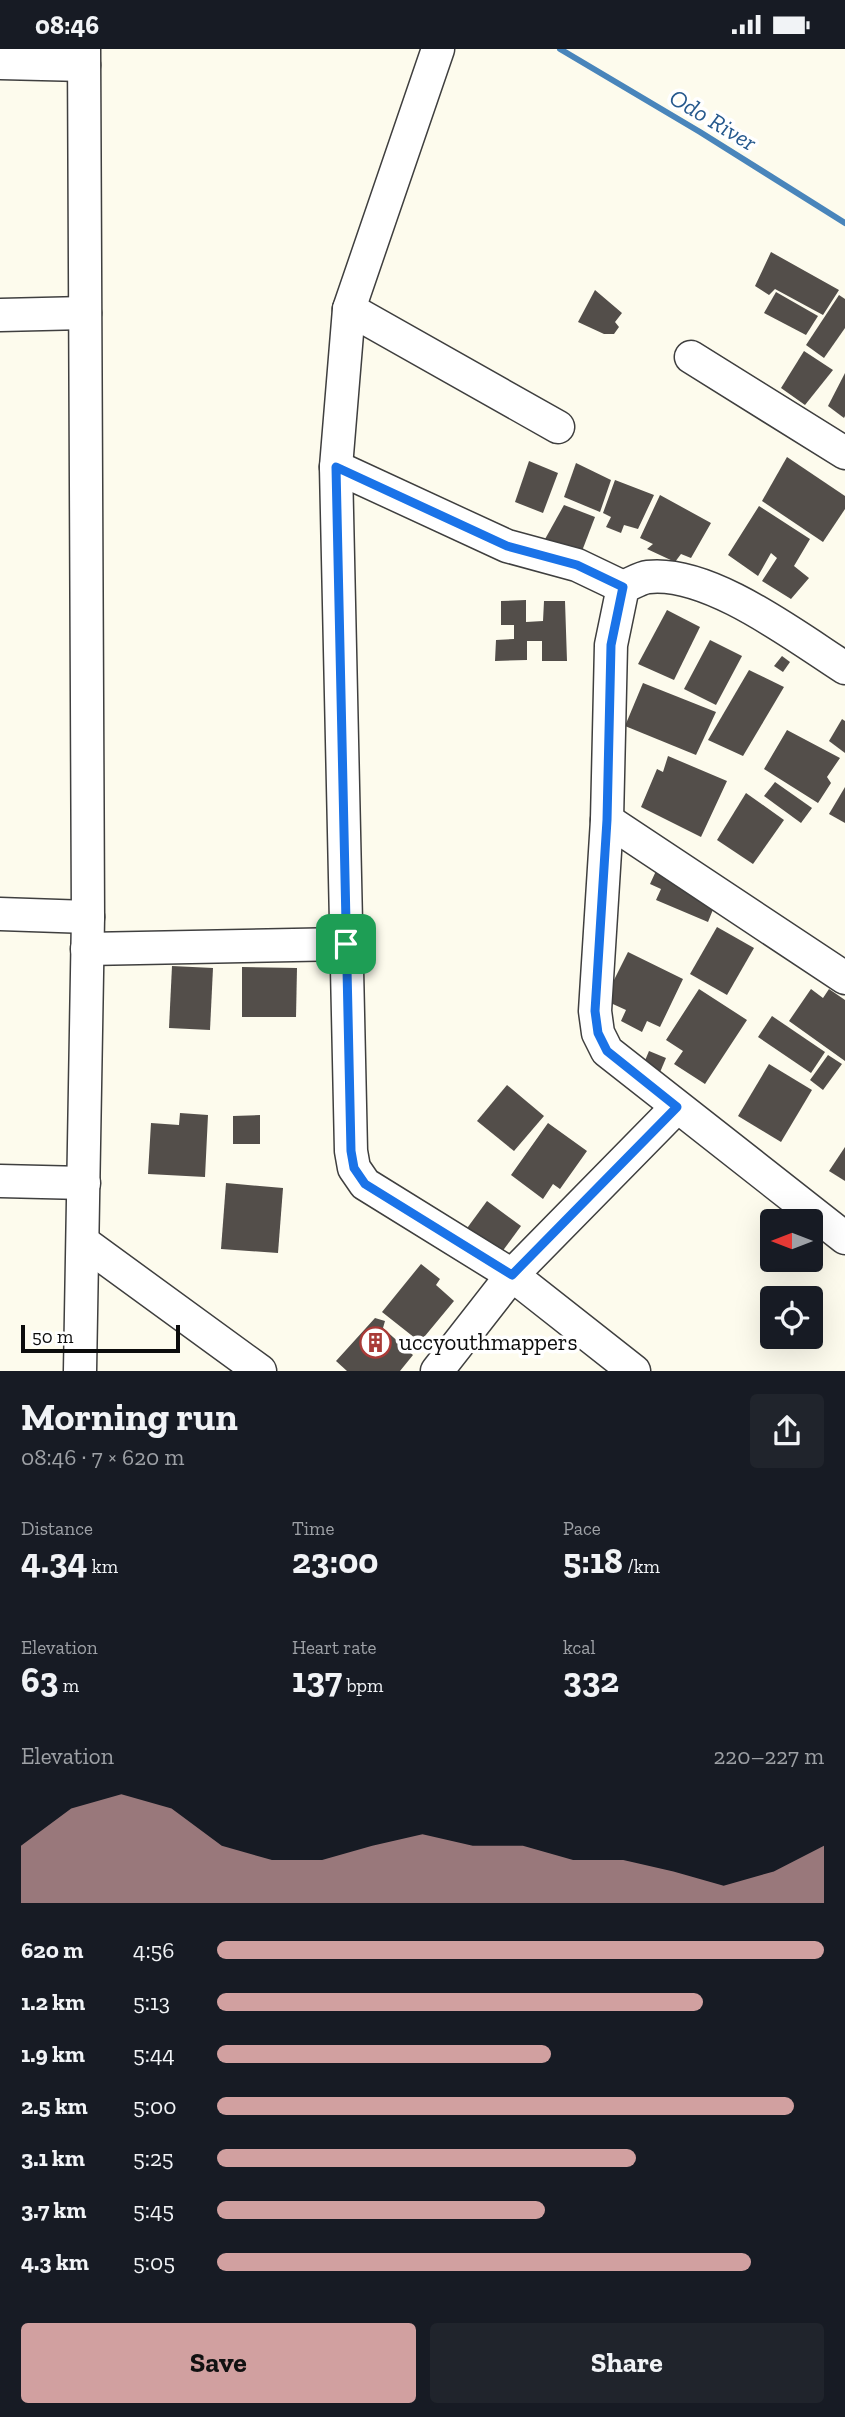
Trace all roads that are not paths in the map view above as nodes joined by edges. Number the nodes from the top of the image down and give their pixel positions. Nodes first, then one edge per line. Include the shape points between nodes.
1 (438, 49) edge
2 (84, 57) edge
3 (0, 63) edge
4 (349, 309) junction
5 (85, 313) junction
6 (0, 315) edge
7 (691, 357) dead end
8 (558, 426) dead end
9 (845, 453) edge
10 (336, 467) junction
11 (623, 587) junction
12 (845, 668) edge
13 (607, 820) junction
14 (0, 914) edge
15 (88, 917) junction
16 (346, 944) junction
17 (88, 949) junction
18 (845, 978) edge
19 (677, 1107) junction
20 (0, 1181) edge
21 (83, 1183) junction
22 (845, 1238) edge
23 (83, 1242) junction
24 (512, 1275) junction
25 (80, 1370) edge
26 (260, 1370) edge
27 (437, 1370) edge
28 (635, 1370) edge

1 - 4 street
2 - 3 street
2 - 5 street
4 - 8 street
4 - 10 street
5 - 6 street
5 - 15 street
7 - 9 street
10 - 11 street via 507,546 577,565
10 - 16 street
11 - 12 street via 648,577 686,580 746,605
11 - 13 street via 611,645
13 - 18 street
13 - 19 street via 595,1011 598,1033 607,1051
14 - 15 street
15 - 17 street
16 - 17 street
16 - 24 street via 354,1168 365,1184
17 - 21 street
19 - 22 street
19 - 24 street
20 - 21 street
21 - 23 street
23 - 25 street
23 - 26 street
24 - 27 street
24 - 28 street

